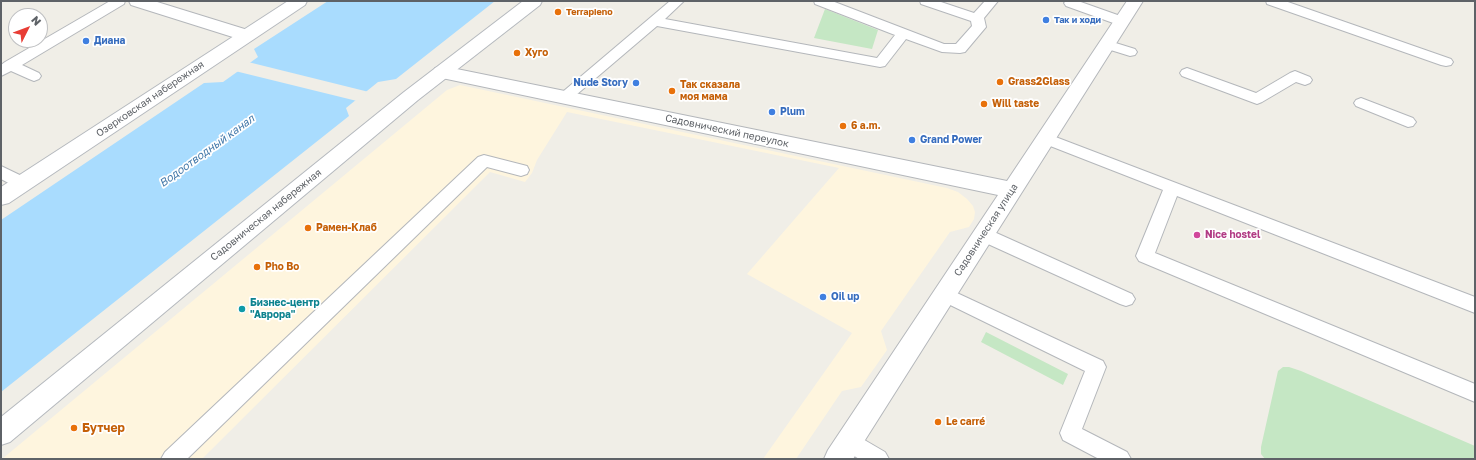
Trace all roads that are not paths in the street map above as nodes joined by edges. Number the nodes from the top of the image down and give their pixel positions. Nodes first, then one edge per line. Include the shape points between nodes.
1 (119, 1) edge
2 (137, 1) edge
3 (298, 1) edge
4 (534, 1) edge
5 (678, 1) edge
6 (820, 1) edge
7 (926, 1) edge
8 (992, 1) edge
9 (1135, 1) edge
10 (1272, 1) edge
11 (1071, 3) dead end
12 (977, 18) junction
13 (654, 21) junction
14 (1121, 21) junction
15 (904, 33) junction
16 (245, 35) junction
17 (1106, 44) junction
18 (1130, 52) dead end
19 (1446, 62) dead end
20 (6, 68) edge
21 (442, 72) junction
22 (1187, 73) dead end
23 (34, 76) dead end
24 (1305, 80) dead end
25 (564, 98) junction
26 (1361, 103) dead end
27 (1408, 122) dead end
28 (1045, 138) junction
29 (521, 170) dead end
30 (1, 172) edge
31 (22, 184) junction
32 (1172, 188) junction
33 (1012, 190) junction
34 (1, 197) edge
35 (983, 234) junction
36 (944, 294) junction
37 (1126, 299) dead end
38 (1475, 304) edge
39 (1475, 393) edge
40 (1, 433) edge
41 (843, 450) edge
42 (172, 459) edge
43 (878, 459) edge
44 (1120, 459) edge

1 - 20 lane
2 - 16 street
3 - 16 street, Озерковская набережная
4 - 21 street, Садовническая набережная
5 - 13 lane
6 - 15 lane
7 - 12 lane
8 - 12 lane
9 - 14 street, Садовническая улица
10 - 19 lane
11 - 14 lane
12 - 15 lane via 978,27 960,49 942,48
13 - 15 lane via 880,63
13 - 25 lane
14 - 17 street, Садовническая улица
16 - 31 street, Озерковская набережная
17 - 18 lane
17 - 28 street, Садовническая улица
20 - 23 lane
21 - 25 street, Садовнический переулок
21 - 40 street, Садовническая набережная
22 - 24 lane via 1257,99 1295,76
25 - 33 street, Садовнический переулок
26 - 27 lane
28 - 32 lane
28 - 33 street, Садовническая улица
29 - 42 lane via 484,161
30 - 31 lane
31 - 34 street, Озерковская набережная
32 - 38 lane
32 - 39 lane via 1145,256
33 - 35 street, Садовническая улица
35 - 36 street, Садовническая улица
35 - 37 lane
36 - 41 street, Садовническая улица
36 - 44 lane via 1096,367 1070,433
41 - 43 lane

